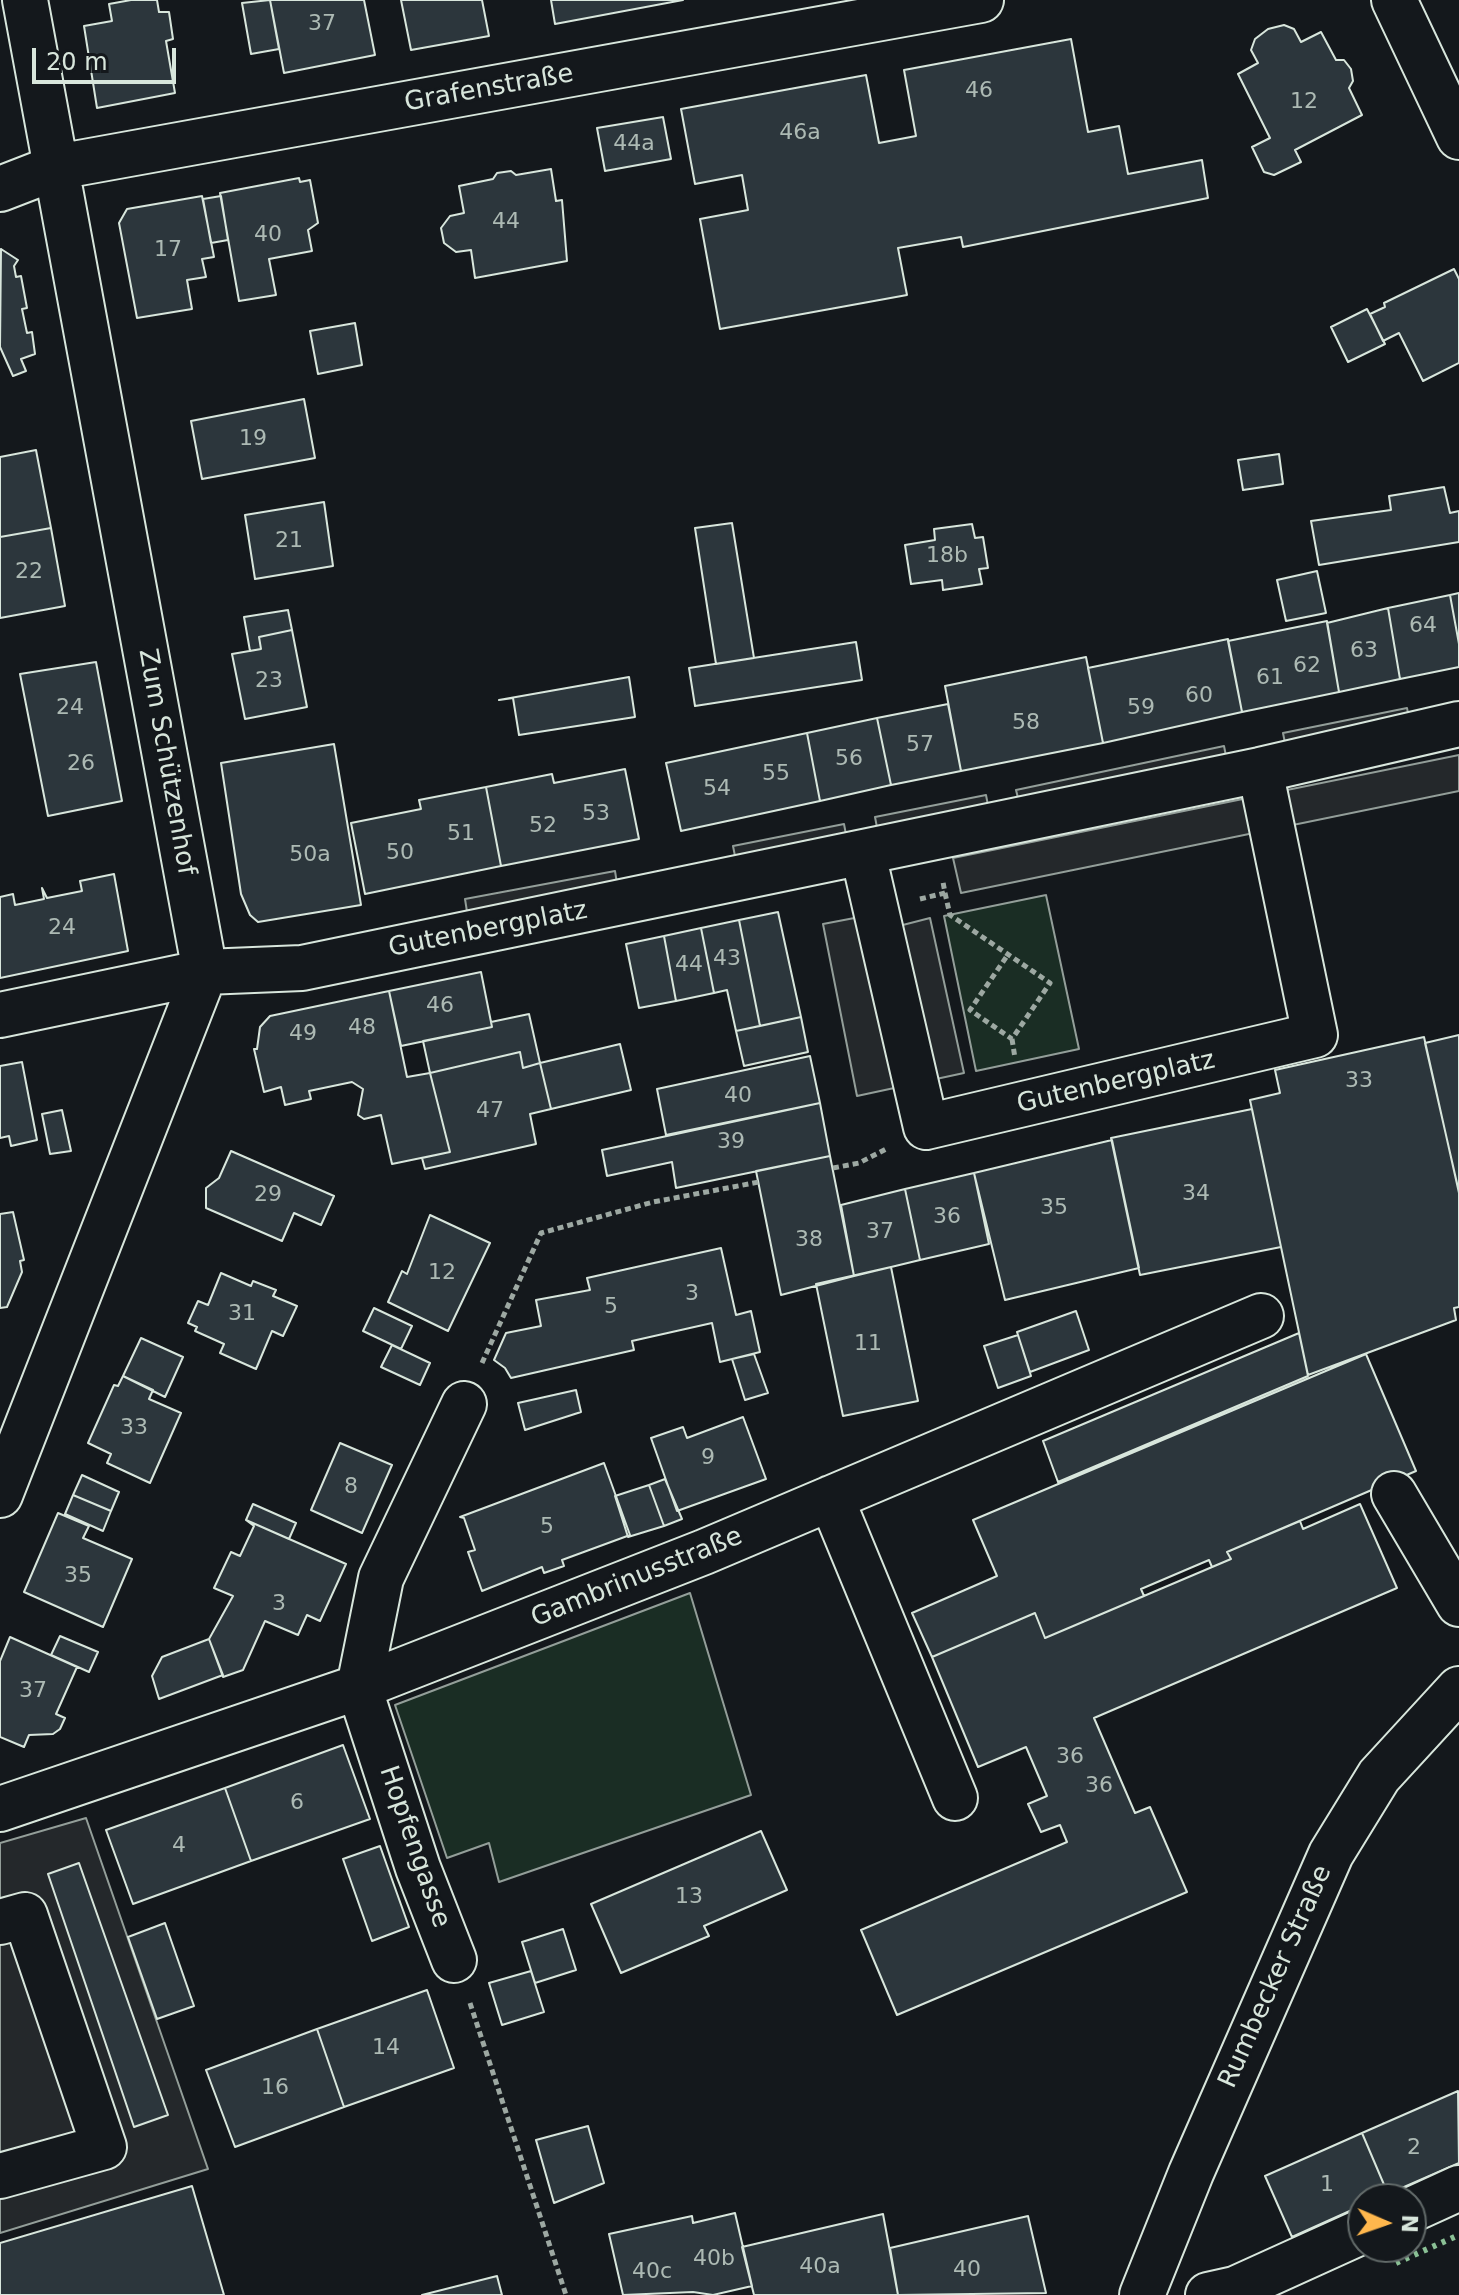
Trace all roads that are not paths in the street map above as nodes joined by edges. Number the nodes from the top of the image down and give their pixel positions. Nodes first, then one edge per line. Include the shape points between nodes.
1 (25, 0) edge
2 (981, 0) edge
3 (1394, 0) edge
4 (1459, 137) edge
5 (57, 167) junction
6 (0, 189) edge
7 (1459, 724) edge
8 (1260, 770) junction
9 (863, 854) junction
10 (205, 972) junction
11 (0, 1015) edge
12 (1261, 1316) dead end
13 (464, 1404) road end
14 (1394, 1494) dead end
15 (0, 1495) edge
16 (831, 1498) junction
17 (1459, 1604) edge
18 (359, 1687) junction
19 (1459, 1689) edge
20 (955, 1798) dead end
21 (0, 1809) edge
22 (0, 1922) edge
23 (454, 1960) road end
24 (0, 2176) edge
25 (1459, 2188) edge
26 (1427, 2203) edge
27 (1347, 2238) edge
28 (1142, 2294) edge
29 (1208, 2295) edge

1 - 5 street, Zum Schützenhof
2 - 5 street, Grafenstraße
3 - 4 street
5 - 6 street, Grafenstraße
5 - 10 street, Zum Schützenhof
7 - 8 street, Gutenbergplatz
8 - 9 street, Gutenbergplatz
8 - 9 street, Gutenbergplatz via 1315,1035 926,1127
9 - 10 street, Gutenbergplatz via 302,968
10 - 11 street, Gutenbergplatz
10 - 15 street
12 - 16 street, Gambrinusstraße
13 - 18 street, Hopfengasse via 381,1578
14 - 17 street
16 - 18 street, Gambrinusstraße
16 - 20 street
18 - 21 street, Gambrinusstraße
18 - 23 street, Hopfengasse
19 - 28 street, Rumbecker Straße via 1379,1776 1331,1854
22 - 24 street via 25,1915 104,2147
25 - 26 street
27 - 29 street via 1235,2289

